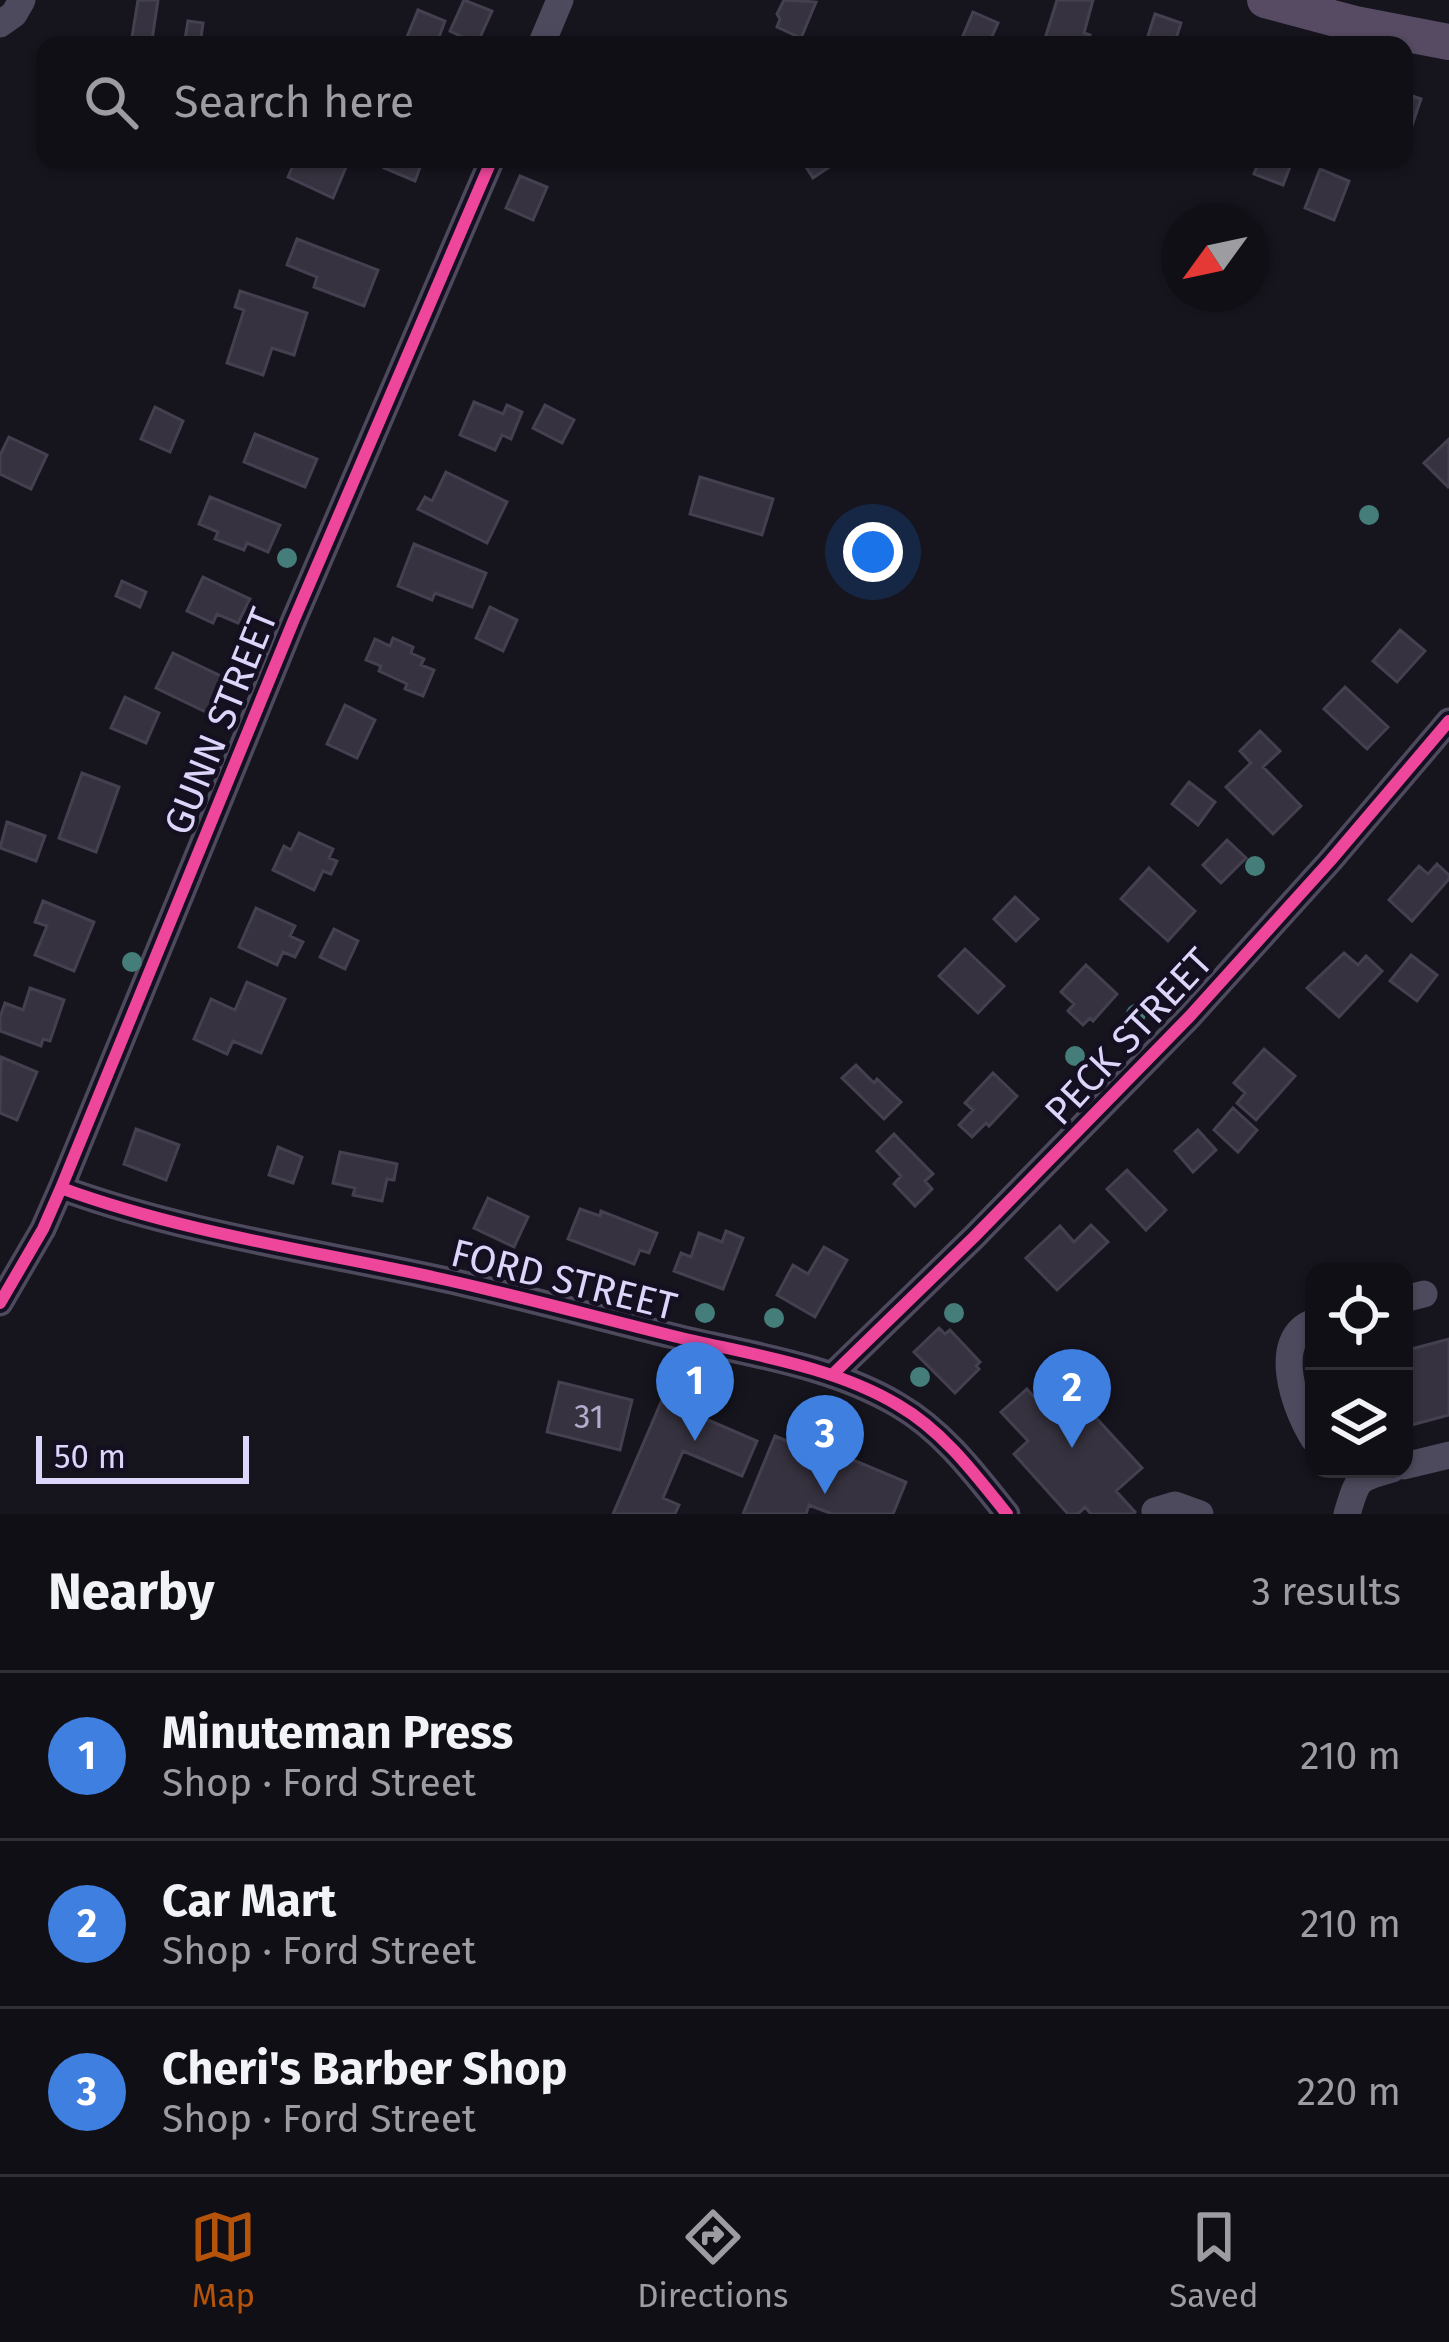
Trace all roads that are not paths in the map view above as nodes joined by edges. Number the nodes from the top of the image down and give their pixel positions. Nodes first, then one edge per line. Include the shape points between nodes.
1 (22, 0) edge
2 (560, 0) edge
3 (1265, 0) edge
4 (0, 24) edge
5 (545, 36) edge
6 (1449, 42) edge
7 (488, 168) edge
8 (1449, 721) edge
9 (62, 1188) junction
10 (0, 1304) edge
11 (1305, 1325) edge
12 (832, 1375) junction
13 (1305, 1425) edge
14 (1449, 1455) edge
15 (1413, 1464) edge
16 (1348, 1478) edge
17 (1156, 1511) dead end
18 (1007, 1514) edge
19 (1200, 1514) edge
20 (1347, 1514) edge

1 - 4 street
2 - 5 street
3 - 6 main road
7 - 9 street, GUNN STREET
8 - 12 street, PECK STREET via 1190,1016
9 - 10 street, GUNN STREET
9 - 12 street, FORD STREET via 181,1224
11 - 13 street via 1289,1359
12 - 18 street, FORD STREET via 926,1425
14 - 15 street
16 - 20 street
17 - 19 street via 1175,1505

